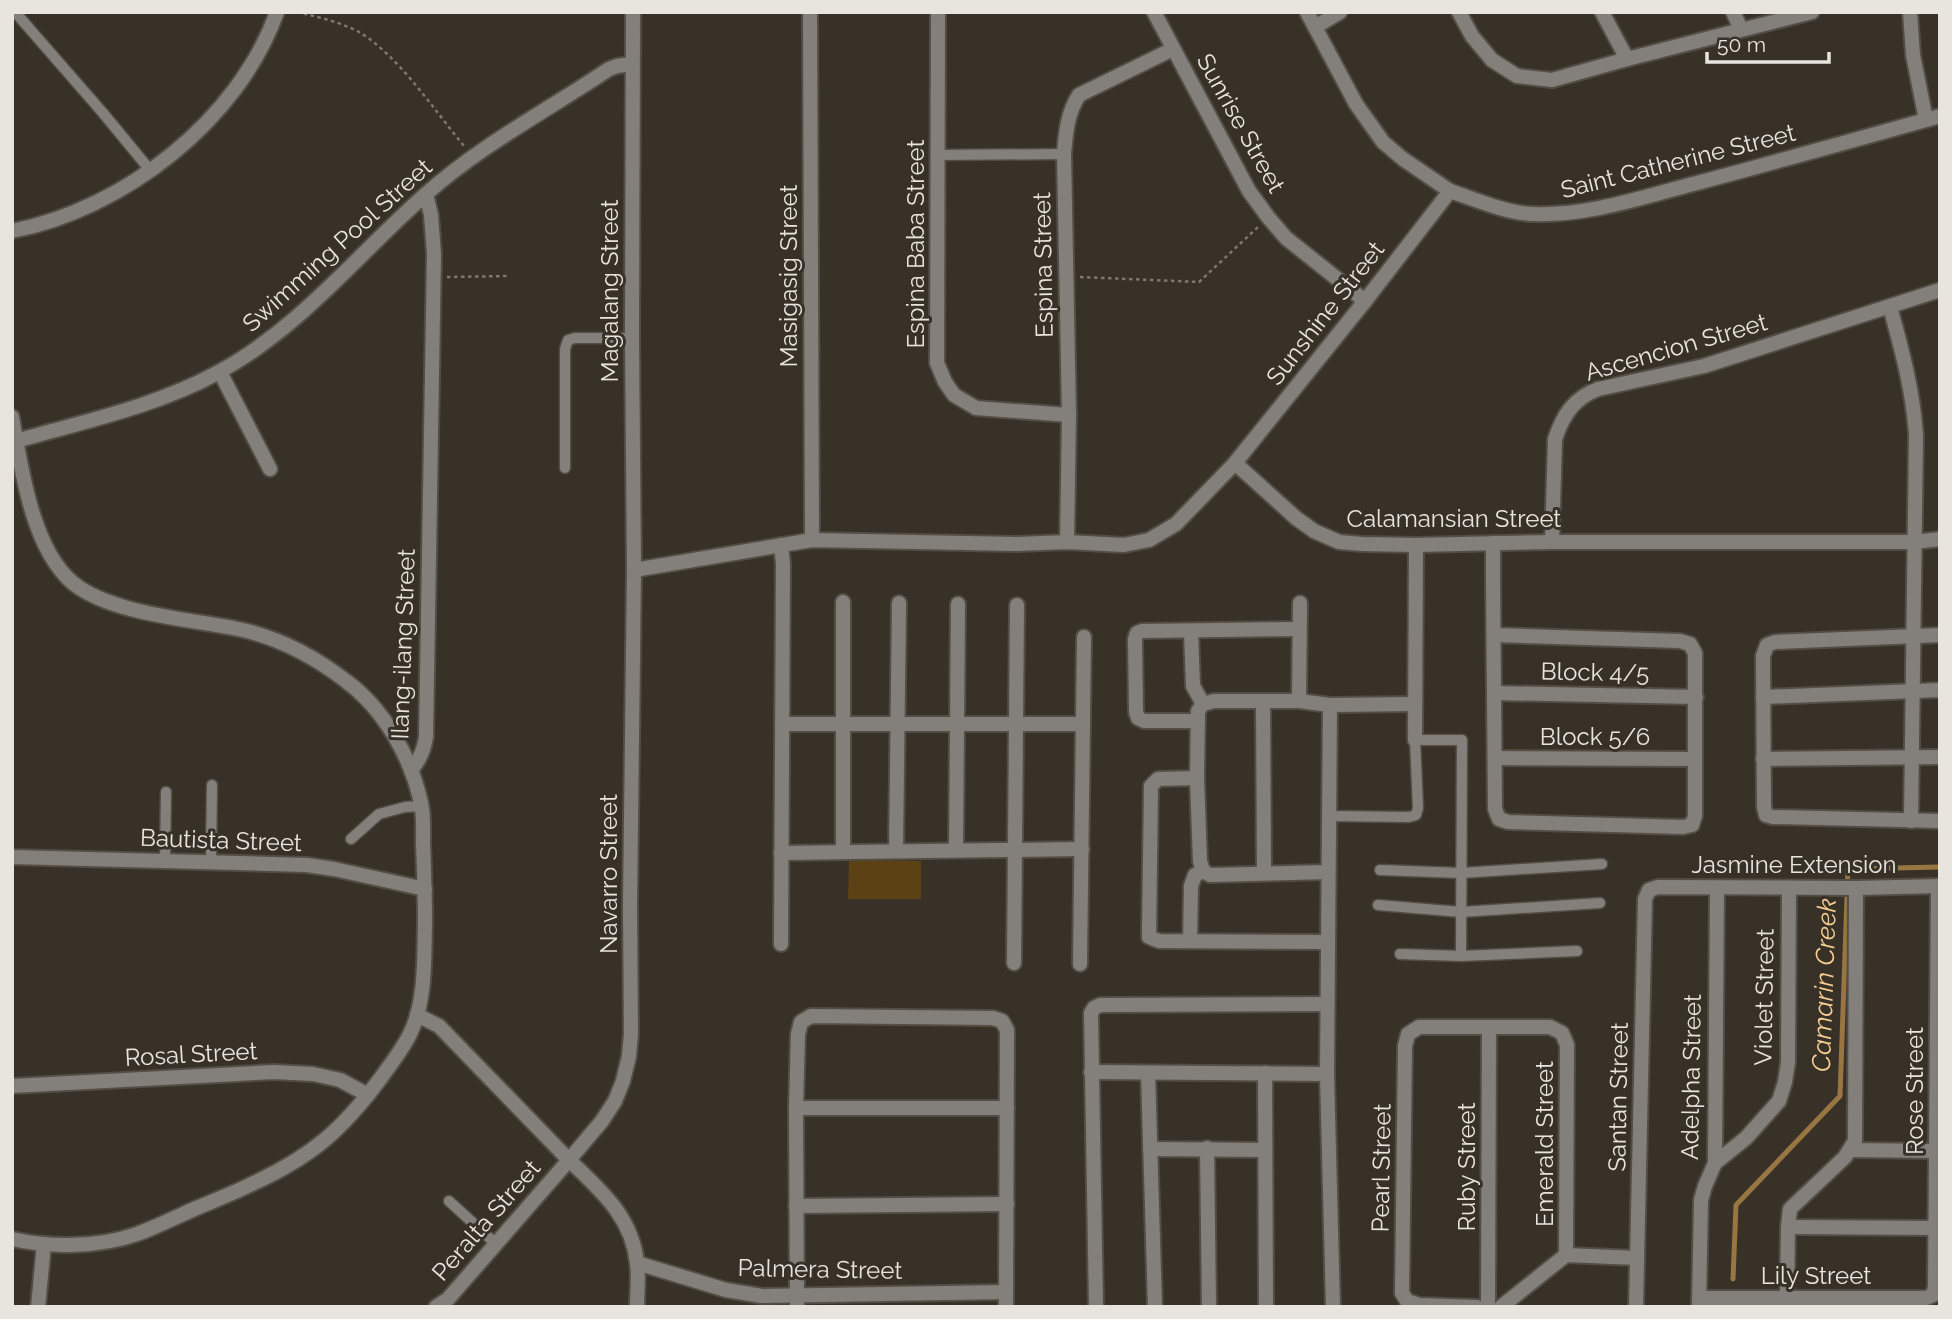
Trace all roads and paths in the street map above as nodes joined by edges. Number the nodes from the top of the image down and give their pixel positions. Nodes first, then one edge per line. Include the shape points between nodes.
1 (15, 12) edge
2 (277, 12) edge
3 (297, 12) edge
4 (633, 12) edge
5 (810, 12) edge
6 (938, 12) edge
7 (1154, 12) edge
8 (1307, 12) edge
9 (1340, 12) edge
10 (1459, 12) edge
11 (1602, 12) edge
12 (1733, 12) edge
13 (1812, 12) edge
14 (1910, 12) edge
15 (1315, 27) junction
16 (1741, 29) junction
17 (1173, 49) junction
18 (1627, 59) junction
19 (632, 64) junction
20 (1933, 118) edge
21 (1064, 154) junction
22 (937, 155) junction
23 (473, 157) junction
24 (150, 170) junction
25 (1450, 191) junction
26 (425, 194) junction
27 (1268, 217) junction
28 (12, 231) edge
29 (509, 276) dead end
30 (1066, 276) junction
31 (433, 277) junction
32 (1940, 290) edge
33 (1365, 301) junction
34 (1890, 307) junction
35 (632, 338) junction
36 (220, 372) junction
37 (1069, 415) junction
38 (12, 417) edge
39 (16, 440) junction
40 (1235, 463) junction
41 (565, 468) dead end
42 (270, 469) dead end
43 (812, 540) junction
44 (1940, 540) edge
45 (1067, 542) junction
46 (1552, 542) junction
47 (1914, 542) junction
48 (1493, 543) junction
49 (781, 545) junction
50 (1416, 545) junction
51 (634, 570) junction
52 (843, 602) dead end
53 (898, 603) dead end
54 (1300, 603) dead end
55 (958, 604) dead end
56 (1017, 605) dead end
57 (1299, 629) junction
58 (1191, 631) junction
59 (1494, 635) junction
60 (1940, 635) edge
61 (1913, 636) junction
62 (1084, 637) dead end
63 (1940, 690) edge
64 (1912, 691) junction
65 (1494, 693) junction
66 (1696, 697) junction
67 (1763, 697) junction
68 (1264, 701) junction
69 (1299, 701) junction
70 (1203, 704) junction
71 (1415, 704) junction
72 (1330, 705) junction
73 (1198, 721) junction
74 (782, 724) junction
75 (843, 724) junction
76 (897, 724) junction
77 (957, 724) junction
78 (1016, 724) junction
79 (1083, 724) junction
80 (1415, 740) junction
81 (1912, 757) junction
82 (1940, 757) edge
83 (1495, 758) junction
84 (1695, 759) junction
85 (1763, 759) junction
86 (411, 770) junction
87 (1197, 778) junction
88 (212, 785) dead end
89 (166, 793) dead end
90 (422, 806) junction
91 (1329, 816) junction
92 (1911, 821) junction
93 (1940, 821) edge
94 (351, 839) dead end
95 (1082, 849) junction
96 (957, 850) junction
97 (1015, 850) junction
98 (896, 851) junction
99 (843, 852) junction
100 (781, 853) junction
101 (12, 857) edge
102 (165, 860) junction
103 (211, 862) junction
104 (1602, 864) dead end
105 (1381, 870) dead end
106 (1202, 871) junction
107 (1328, 872) junction
108 (1264, 873) junction
109 (1461, 873) junction
110 (1939, 886) edge
111 (1717, 888) junction
112 (1789, 888) junction
113 (1849, 888) junction
114 (425, 889) junction
115 (1648, 890) joint
116 (1600, 903) dead end
117 (1377, 905) dead end
118 (1461, 912) junction
119 (1190, 941) junction
120 (1327, 942) junction
121 (781, 944) dead end
122 (1577, 951) dead end
123 (1400, 954) dead end
124 (1461, 956) junction
125 (1014, 963) dead end
126 (1080, 964) dead end
127 (1327, 1004) junction
128 (417, 1015) junction
129 (1489, 1027) junction
130 (1091, 1072) junction
131 (1148, 1073) junction
132 (1265, 1073) junction
133 (1327, 1074) junction
134 (12, 1086) edge
135 (368, 1095) junction
136 (796, 1108) junction
137 (1007, 1108) junction
138 (1150, 1149) junction
139 (1207, 1149) junction
140 (1265, 1150) junction
141 (1851, 1150) junction
142 (1936, 1151) junction
143 (569, 1160) junction
144 (1715, 1163) junction
145 (449, 1201) dead end
146 (1007, 1204) junction
147 (796, 1206) junction
148 (1788, 1227) junction
149 (1936, 1228) junction
150 (12, 1239) edge
151 (44, 1244) junction
152 (496, 1244) junction
153 (1566, 1255) junction
154 (1637, 1258) junction
155 (637, 1263) junction
156 (1933, 1296) joint
157 (1006, 1299) edge
158 (1787, 1299) junction
159 (888, 1300) edge
160 (797, 1301) edge
161 (1699, 1302) edge
162 (444, 1304) edge
163 (38, 1307) edge
164 (637, 1307) edge
165 (1096, 1307) edge
166 (1154, 1307) edge
167 (1209, 1307) edge
168 (1266, 1307) edge
169 (1333, 1307) edge
170 (1477, 1307) edge
171 (1488, 1307) edge
172 (1501, 1307) edge
173 (1636, 1307) edge

1 - 24 lane
2 - 24 street via 268,38 231,95 190,139
3 - 23 path via 343,25 375,43
4 - 19 street, Magalang Street
5 - 43 street, Masigasig Street
6 - 22 street, Espina Baba Street
7 - 17 street, Sunrise Street
8 - 15 street, Saint Catherine Street
9 - 15 street
10 - 18 street via 1492,60 1517,76 1552,80
11 - 18 street
12 - 16 street
13 - 16 street
14 - 20 street via 1913,55
15 - 25 street, Saint Catherine Street via 1356,104 1383,142
16 - 18 street
17 - 21 street, Espina Street via 1079,95 1067,124
17 - 27 street, Sunrise Street via 1249,191
19 - 23 street, Swimming Pool Street via 610,69
19 - 35 street, Magalang Street
20 - 25 street, Saint Catherine Street via 1562,215 1527,214
21 - 22 lane
21 - 30 street, Espina Street
22 - 37 street, Espina Baba Street via 937,363 945,382 954,395 976,408
23 - 26 street, Swimming Pool Street
24 - 28 street via 62,219
25 - 33 street, Sunshine Street
26 - 31 street, Ilang-ilang Street via 433,233
26 - 36 street, Swimming Pool Street via 317,299
27 - 30 path via 1199,282
27 - 33 street, Sunrise Street via 1286,238
29 - 31 path
30 - 37 street, Espina Street
31 - 86 street, Ilang-ilang Street via 426,737 424,750
32 - 34 street, Ascencion Street
33 - 40 street, Sunshine Street
34 - 46 street, Ascencion Street via 1704,366 1587,393 1566,413 1555,439
34 - 47 street via 1914,405
35 - 41 lane via 568,340
35 - 51 street, Magalang Street
36 - 39 street, Swimming Pool Street via 169,396
36 - 42 street
37 - 45 street, Espina Street
38 - 39 street
39 - 86 street via 41,534 59,569 74,584 120,607 240,629 293,649 363,695
40 - 45 street via 1176,524 1149,540 1124,545
40 - 50 street, Calamansian Street via 1314,531 1339,542
43 - 45 street
43 - 49 street
44 - 47 street, Calamansian Street
46 - 47 street, Calamansian Street
46 - 48 street, Calamansian Street
47 - 61 street
48 - 50 street, Calamansian Street
48 - 59 street
49 - 51 street
49 - 74 street
50 - 71 street
51 - 143 street, Navarro Street via 629,1056 615,1101
52 - 75 street
53 - 76 street
54 - 57 street
55 - 77 street
56 - 78 street
57 - 58 street
57 - 69 street
58 - 70 street via 1192,679
58 - 73 street via 1138,633 1136,712 1144,721
59 - 65 street
59 - 66 street via 1690,644 1695,653
60 - 61 street
61 - 64 street
61 - 67 street via 1767,645
62 - 79 street
63 - 64 street
64 - 67 street
64 - 81 street
65 - 66 street, Block 4/5
65 - 83 street
66 - 84 street
67 - 85 street
68 - 69 street
68 - 70 street
68 - 108 street
69 - 72 street
70 - 73 street
71 - 72 street
71 - 80 street
72 - 91 street
73 - 87 street
74 - 75 street
74 - 100 street
75 - 76 street
75 - 99 street
76 - 77 street
76 - 98 street
77 - 78 street
77 - 96 street
78 - 79 street
78 - 97 street
79 - 95 street
80 - 91 lane via 1416,815
80 - 109 lane via 1462,740
81 - 82 street
81 - 85 street
81 - 92 street
83 - 84 street, Block 5/6
83 - 84 street via 1499,819 1683,827 1692,825 1695,816
85 - 92 street via 1766,815
86 - 90 street, Ilang-ilang Street
87 - 106 street
87 - 119 street via 1158,779 1150,790 1148,935 1159,941
88 - 103 lane
89 - 102 lane
90 - 94 lane via 379,814
90 - 114 street, Ilang-ilang Street
91 - 107 street
92 - 93 street
95 - 97 street
95 - 126 street
96 - 97 street
96 - 98 street
97 - 125 street
98 - 99 street
99 - 100 street
100 - 121 street
101 - 102 street, Bautista Street
102 - 103 street, Bautista Street
103 - 114 street, Bautista Street via 307,864
104 - 109 lane
105 - 109 lane
106 - 108 street via 1210,875
106 - 119 street via 1191,886
107 - 108 street
107 - 120 street
109 - 118 lane
110 - 113 street, Jasmine Extension
110 - 142 street, Rose Street
111 - 112 street, Jasmine Extension
111 - 115 street, Jasmine Extension
111 - 144 street, Adelpha Street
112 - 113 street, Jasmine Extension
112 - 144 street, Violet Street via 1786,1082 1779,1101 1746,1138
113 - 141 street via 1855,1140
114 - 128 street, Ilang-ilang Street via 423,979
115 - 154 street, Santan Street
116 - 118 lane
117 - 118 lane
118 - 124 lane
119 - 120 street
120 - 127 street
122 - 124 lane
123 - 124 lane
127 - 130 street via 1100,1005 1091,1013
127 - 133 street
128 - 135 street, Ilang-ilang Street via 402,1049
128 - 143 street via 446,1032
129 - 153 street, Emerald Street via 1550,1027 1562,1033 1567,1045
129 - 170 street, Pearl Street via 1419,1027 1408,1034 1405,1046 1402,1293 1419,1305
129 - 171 street, Ruby Street
130 - 131 street
130 - 165 street
131 - 132 street
131 - 138 street
132 - 133 street
132 - 140 street
133 - 169 street
134 - 135 street, Rosal Street via 274,1072 340,1080
135 - 151 street, Ilang-ilang Street via 311,1152 251,1185 136,1234 83,1244
136 - 137 street
136 - 137 street via 798,1034 801,1022 811,1016 1002,1021 1007,1030
136 - 147 street
137 - 146 street
138 - 139 street
138 - 166 street
139 - 140 street
139 - 167 street
140 - 168 street
141 - 142 street
141 - 148 street via 1790,1209
142 - 149 street, Rose Street
143 - 152 street, Peralta Street
143 - 155 street via 619,1213
144 - 161 street, Adelpha Street via 1701,1200
145 - 152 lane
146 - 147 street
146 - 157 street
147 - 160 street
148 - 149 street
148 - 158 street
149 - 156 street, Rose Street
150 - 151 street, Ilang-ilang Street
151 - 163 street
152 - 162 street, Peralta Street
153 - 154 street
153 - 172 street
154 - 173 street, Santan Street
155 - 160 street, Palmera Street via 743,1294
155 - 164 street
156 - 158 street, Lily Street
157 - 159 street, Palmera Street
158 - 161 street, Lily Street
159 - 160 street, Palmera Street

